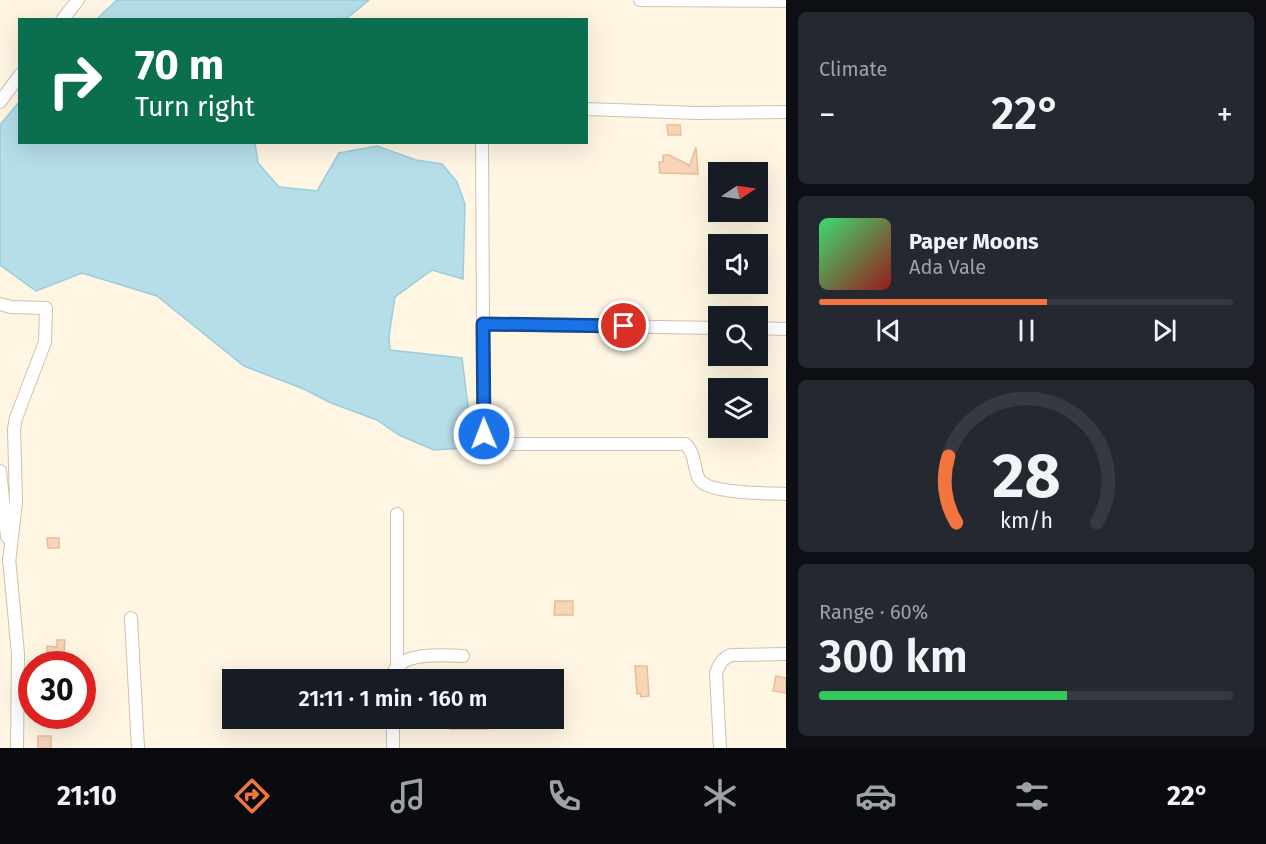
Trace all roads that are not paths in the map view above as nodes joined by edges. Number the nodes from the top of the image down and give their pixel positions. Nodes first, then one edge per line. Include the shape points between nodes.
1 (78, 0) edge
2 (640, 0) edge
3 (786, 1) edge
4 (64, 18) edge
5 (18, 78) edge
6 (0, 102) edge
7 (588, 109) edge
8 (786, 112) edge
9 (482, 144) edge
10 (0, 304) edge
11 (483, 324) junction
12 (708, 328) edge
13 (768, 328) edge
14 (786, 328) edge
15 (0, 471) edge
16 (786, 494) edge
17 (397, 514) dead end
18 (9, 563) junction
19 (131, 618) dead end
20 (786, 654) edge
21 (463, 656) dead end
22 (395, 669) edge
23 (398, 669) edge
24 (393, 729) edge
25 (17, 748) edge
26 (138, 748) edge
27 (393, 748) edge
28 (720, 748) edge

1 - 4 street
2 - 3 street
5 - 6 street
7 - 8 street
9 - 11 street
10 - 18 street via 46,308 45,342 14,429 16,502
11 - 12 street
11 - 16 street via 484,434 488,441 685,444 692,453 699,479 706,485
13 - 14 street
15 - 18 street
17 - 22 street
18 - 25 street via 18,654
19 - 26 street
20 - 28 street via 731,655 719,665 716,673
21 - 23 street via 427,654
24 - 27 street

